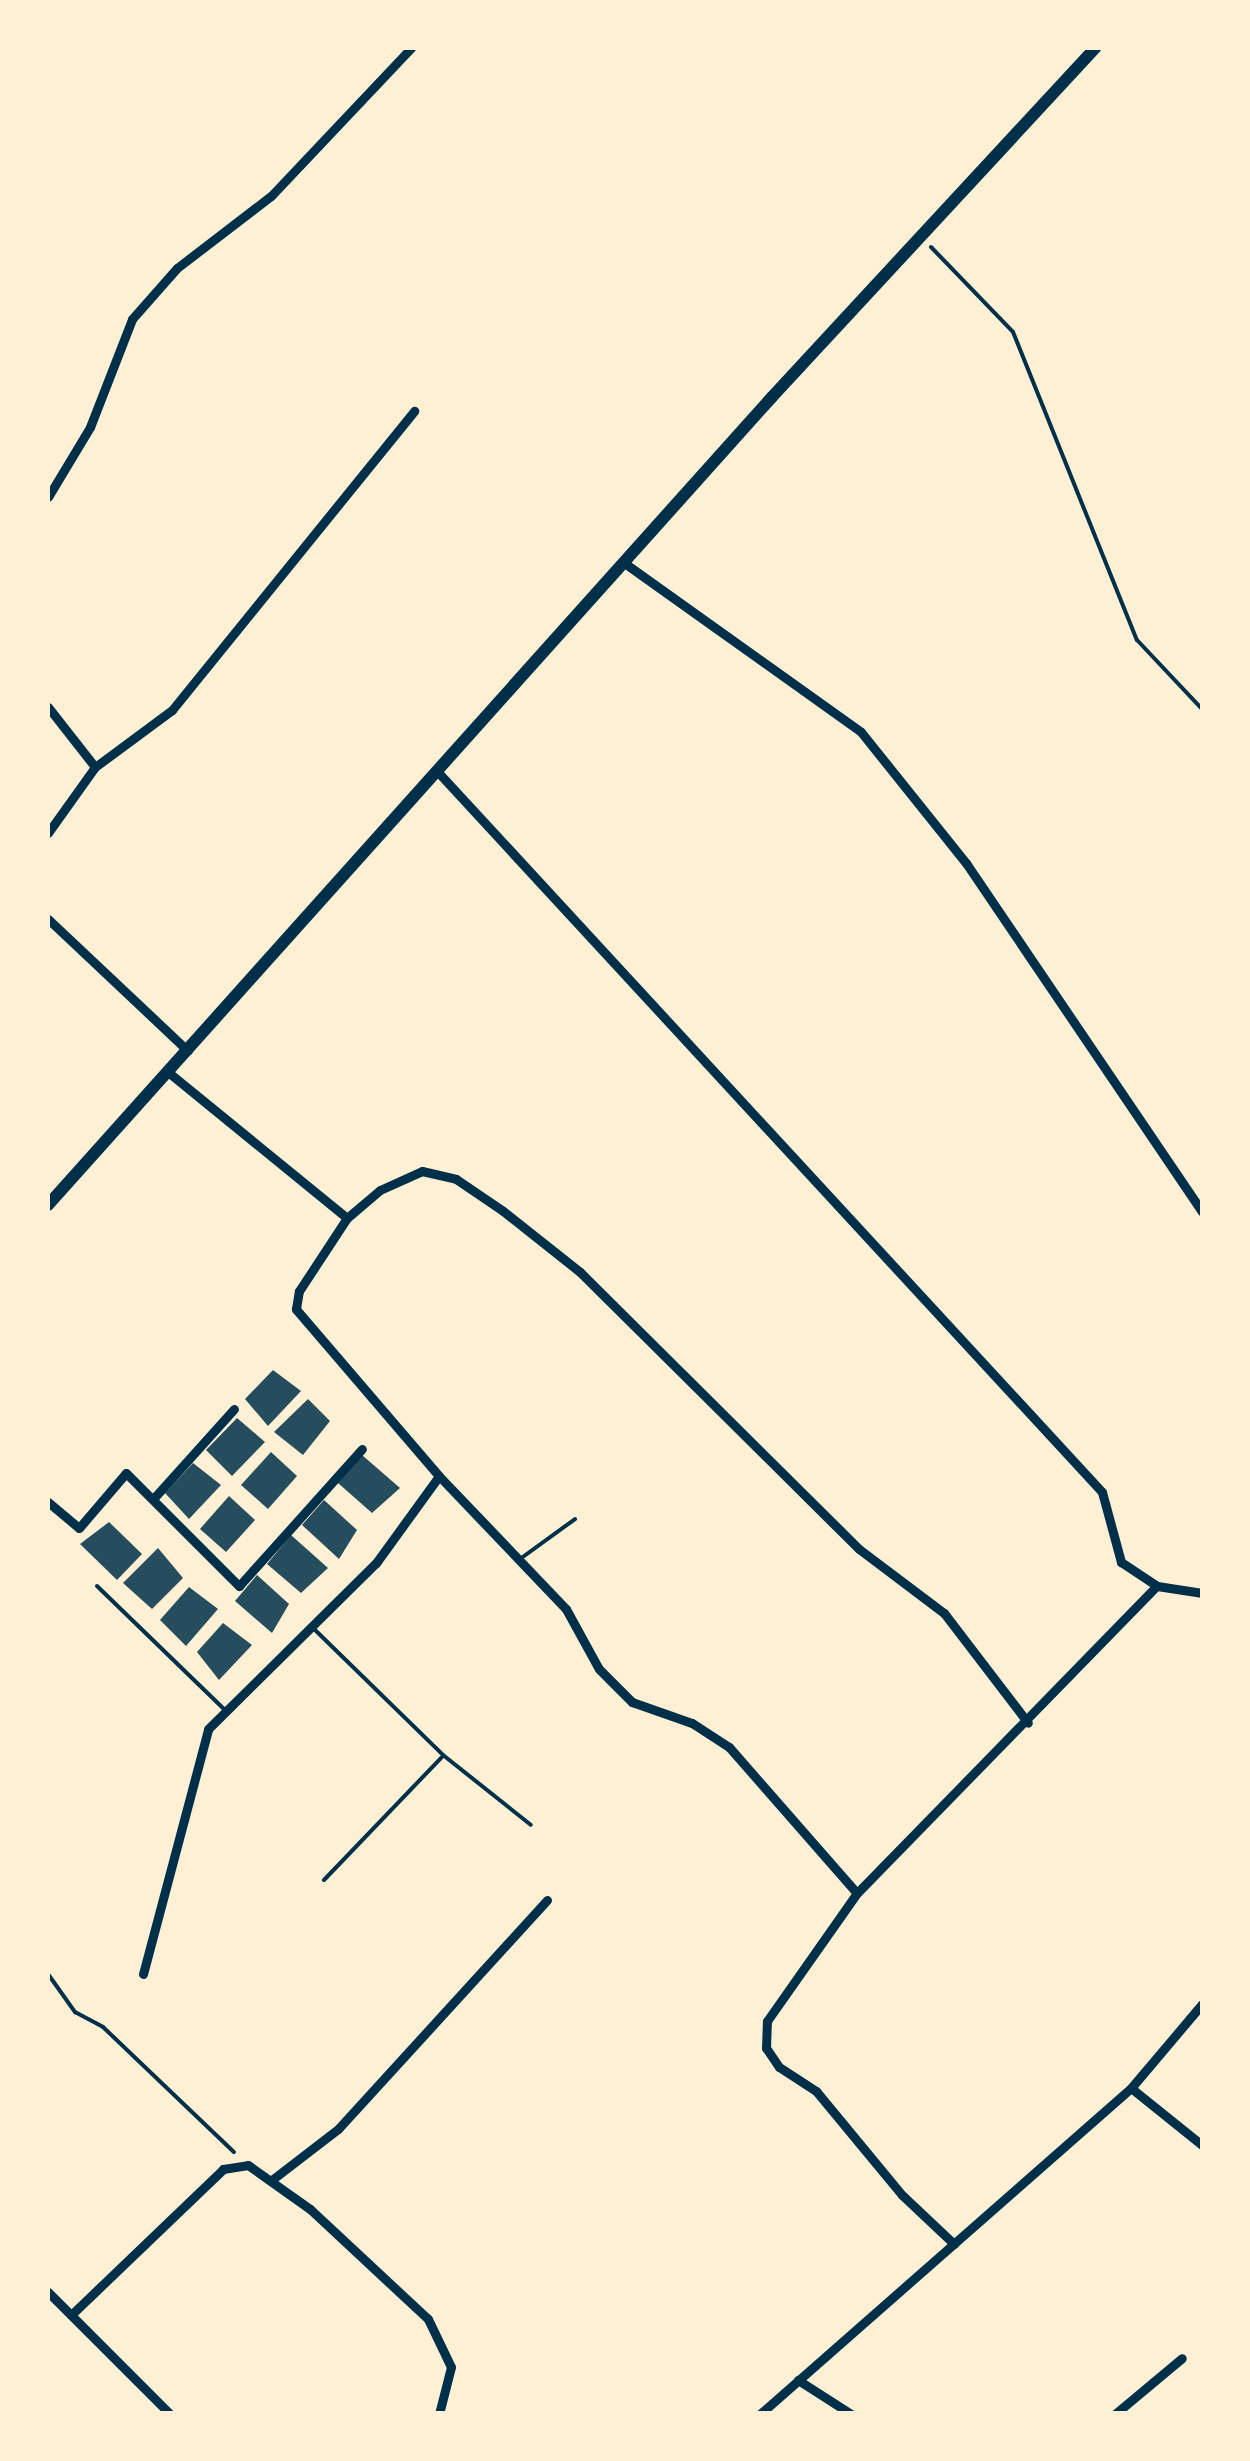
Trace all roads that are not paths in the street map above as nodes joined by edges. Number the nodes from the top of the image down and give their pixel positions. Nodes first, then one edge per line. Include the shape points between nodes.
1 (411, 48) edge
2 (1095, 48) edge
3 (414, 411) dead end
4 (48, 497) edge
5 (623, 562) junction
6 (48, 707) edge
7 (95, 767) junction
8 (436, 770) junction
9 (48, 834) edge
10 (48, 919) edge
11 (188, 1051) junction
12 (168, 1072) junction
13 (48, 1205) edge
14 (1202, 1212) edge
15 (347, 1218) junction
16 (234, 1409) dead end
17 (362, 1450) dead end
18 (439, 1476) junction
19 (153, 1500) junction
20 (48, 1502) edge
21 (575, 1520) dead end
22 (520, 1559) junction
23 (97, 1586) dead end
24 (1156, 1586) junction
25 (1202, 1593) edge
26 (312, 1626) junction
27 (226, 1711) junction
28 (1028, 1723) junction
29 (443, 1756) junction
30 (531, 1825) dead end
31 (324, 1880) dead end
32 (856, 1894) junction
33 (547, 1900) dead end
34 (143, 1974) dead end
35 (1202, 2004) edge
36 (1130, 2088) junction
37 (1202, 2145) edge
38 (273, 2179) junction
39 (954, 2244) junction
40 (48, 2292) edge
41 (71, 2315) junction
42 (1182, 2358) dead end
43 (798, 2380) junction
44 (170, 2414) edge
45 (439, 2414) edge
46 (760, 2414) edge
47 (851, 2414) edge
48 (1115, 2414) edge

1 - 4 street via 271,196 177,268 132,319 90,428
2 - 5 main road
3 - 7 street via 172,710
5 - 8 main road
5 - 14 street via 861,732 966,862
6 - 7 street
7 - 9 street
8 - 11 main road
8 - 24 street via 1102,1492 1121,1562
10 - 11 street
11 - 12 main road
12 - 13 main road
12 - 15 street
15 - 18 street via 299,1291 296,1309
15 - 28 street via 380,1190 422,1171 456,1180 503,1211 580,1272 859,1549 944,1613
16 - 19 street
17 - 19 street via 240,1586
18 - 22 street
18 - 26 street via 376,1563
19 - 20 street via 126,1473 80,1528
21 - 22 lane
22 - 32 street via 566,1609 599,1668 632,1702 692,1723 730,1747
23 - 27 lane
24 - 25 street
24 - 28 street
26 - 27 street
26 - 29 lane
27 - 34 street via 208,1729 193,1776 190,1809
28 - 32 street via 978,1762
29 - 30 lane
29 - 31 lane
32 - 39 street via 778,2000 767,2021 766,2048 779,2067 816,2091 902,2195
33 - 38 street via 338,2129
35 - 36 street
36 - 37 street
36 - 39 street
38 - 41 street via 248,2165 224,2168
38 - 45 street via 428,2319 451,2367
39 - 43 street
40 - 41 street
41 - 44 street
42 - 48 street
43 - 46 street
43 - 47 street

